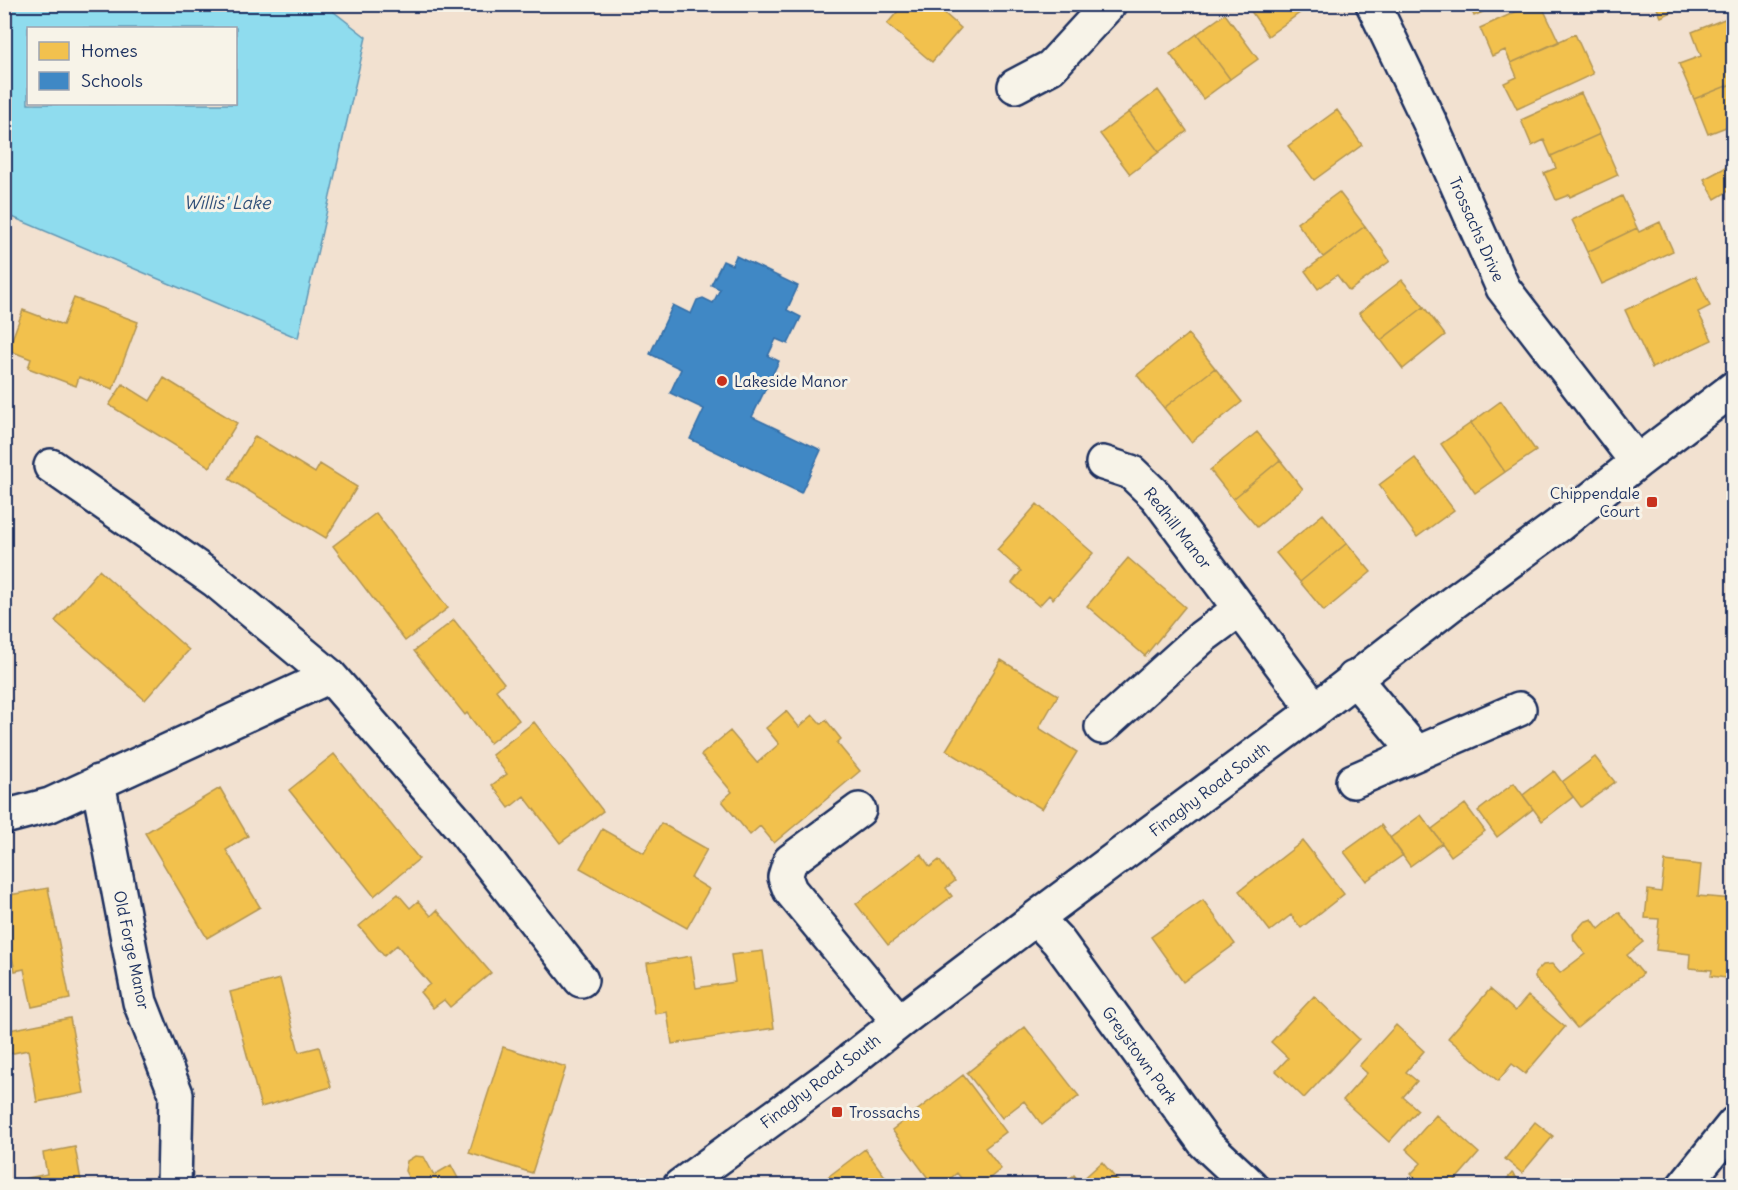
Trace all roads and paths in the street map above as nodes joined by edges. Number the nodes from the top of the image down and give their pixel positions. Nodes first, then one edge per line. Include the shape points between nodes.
1 (1109, 4) edge
2 (1373, 4) edge
3 (1016, 86) dead end
4 (1734, 388) edge
5 (1637, 462) junction
6 (1103, 464) dead end
7 (51, 466) dead end
8 (1240, 609) junction
9 (330, 676) junction
10 (1354, 678) junction
11 (1519, 709) dead end
12 (1315, 710) junction
13 (1102, 727) dead end
14 (1417, 753) junction
15 (1353, 781) dead end
16 (98, 782) junction
17 (859, 810) dead end
18 (4, 817) edge
19 (1036, 918) junction
20 (581, 980) dead end
21 (899, 1022) junction
22 (1734, 1124) edge
23 (174, 1185) edge
24 (680, 1185) edge
25 (1251, 1185) edge
26 (1684, 1185) edge

1 - 3 street via 1051,67
2 - 5 street, Trossachs Drive via 1503,288
4 - 5 street, Finaghy Road South
5 - 10 street, Finaghy Road South
6 - 8 street, Redhill Manor via 1131,472 1156,496
7 - 9 street via 216,581
8 - 12 street, Redhill Manor
8 - 13 street
9 - 16 street
9 - 20 street via 461,827
10 - 12 street, Finaghy Road South
10 - 14 street
11 - 14 street
12 - 19 street, Finaghy Road South
14 - 15 street
16 - 18 street via 50,805
16 - 23 street, Old Forge Manor via 140,1002 176,1094
17 - 21 street via 790,861 785,878 790,890
19 - 21 street, Finaghy Road South
19 - 25 street, Greystown Park via 1058,940 1205,1143
21 - 24 street, Finaghy Road South
22 - 26 street

